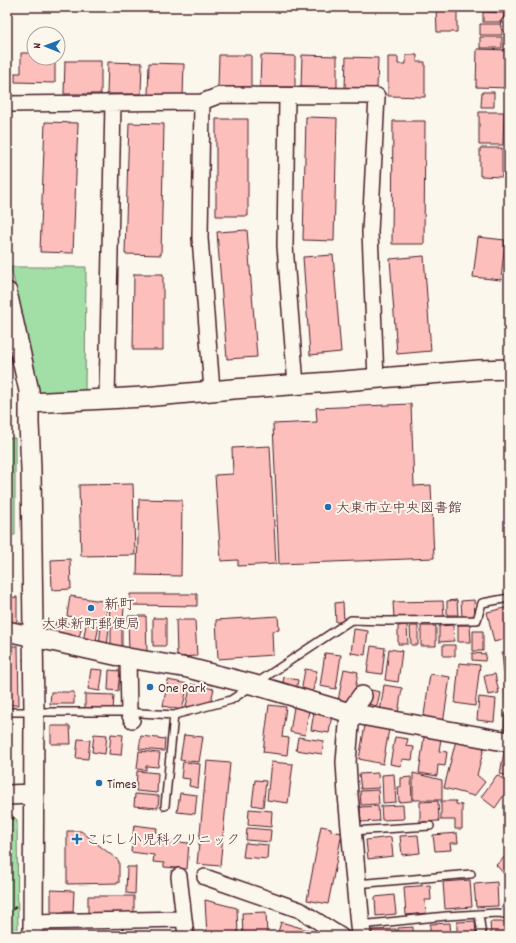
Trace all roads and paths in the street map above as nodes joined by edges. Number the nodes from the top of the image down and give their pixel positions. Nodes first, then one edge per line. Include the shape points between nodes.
1 (288, 96) junction
2 (202, 102) junction
3 (113, 103) junction
4 (7, 104) edge
5 (7, 292) edge
6 (509, 369) edge
7 (376, 379) junction
8 (296, 384) junction
9 (212, 390) junction
10 (107, 399) junction
11 (29, 403) junction
12 (509, 598) edge
13 (7, 632) edge
14 (32, 636) junction
15 (128, 658) junction
16 (255, 685) junction
17 (362, 696) dead end
18 (34, 711) junction
19 (7, 712) edge
20 (350, 713) junction
21 (174, 715) junction
22 (130, 716) junction
23 (509, 742) edge
24 (33, 794) junction
25 (7, 795) edge
26 (165, 806) dead end
27 (14, 817) dead end
28 (430, 826) dead end
29 (352, 832) junction
30 (7, 860) edge
31 (471, 874) dead end
32 (179, 876) dead end
33 (205, 877) dead end
34 (356, 884) junction
35 (509, 904) edge
36 (479, 914) junction
37 (506, 914) edge
38 (184, 919) junction
39 (7, 929) edge
40 (33, 929) edge
41 (360, 931) edge
42 (9, 936) edge
43 (186, 936) edge
44 (341, 936) edge
45 (482, 936) edge

1 - 2 street via 220,95
1 - 7 street via 377,96 370,232
1 - 8 street via 285,246
2 - 3 street
2 - 9 street via 200,238
3 - 4 street
3 - 10 street
5 - 11 street via 30,391
6 - 7 street
7 - 8 street
8 - 9 street
9 - 10 street
10 - 11 street
11 - 14 street
12 - 16 lane via 482,603 477,620 351,620
13 - 14 street
14 - 15 street
14 - 18 street
15 - 16 street via 188,668
15 - 22 street
16 - 20 street
16 - 21 lane via 231,700
17 - 20 street
18 - 19 lane
18 - 22 lane
18 - 24 street
20 - 23 street
20 - 29 street via 346,762
21 - 22 lane
21 - 26 lane
24 - 25 street
24 - 40 street
27 - 30 path via 10,822 10,858
28 - 29 lane
29 - 34 street
31 - 34 lane
32 - 38 street
33 - 44 street via 300,910
34 - 41 street
35 - 37 lane
36 - 37 lane
36 - 41 lane
36 - 45 lane
38 - 40 street
38 - 43 street
39 - 42 path

